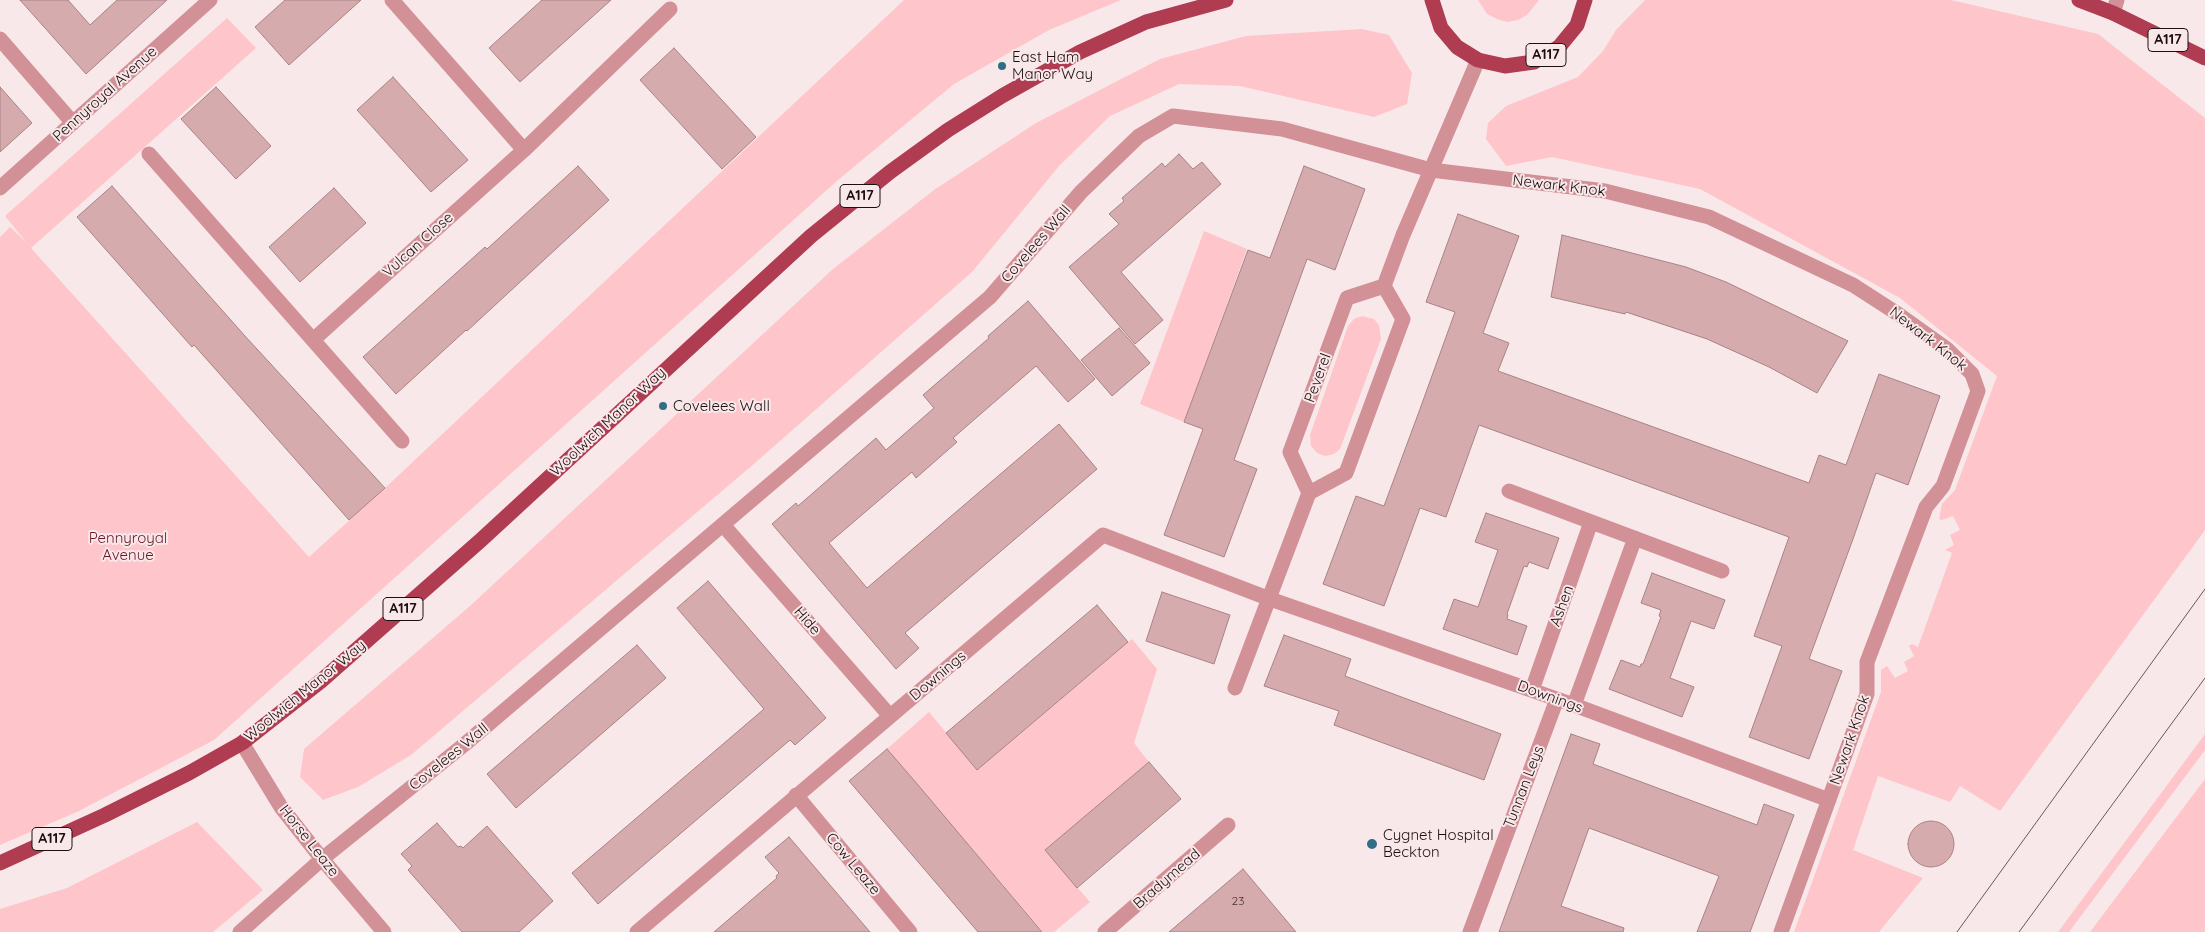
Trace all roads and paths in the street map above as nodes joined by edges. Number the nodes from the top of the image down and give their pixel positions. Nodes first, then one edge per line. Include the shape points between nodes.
1 (210, 0) edge
2 (392, 0) edge
3 (1226, 0) edge
4 (1432, 0) edge
5 (1585, 0) edge
6 (2079, 0) edge
7 (2115, 6) edge
8 (670, 9) dead end
9 (0, 39) edge
10 (2205, 58) edge
11 (1478, 60) junction
12 (74, 124) junction
13 (524, 150) junction
14 (149, 154) dead end
15 (1431, 170) junction
16 (0, 188) edge
17 (1384, 286) junction
18 (313, 340) junction
19 (402, 441) dead end
20 (1509, 491) dead end
21 (1309, 493) junction
22 (1591, 522) junction
23 (724, 526) junction
24 (1635, 538) junction
25 (1722, 571) dead end
26 (1270, 599) junction
27 (1235, 688) dead end
28 (1532, 690) junction
29 (1558, 699) junction
30 (1574, 705) junction
31 (890, 716) junction
32 (242, 743) junction
33 (796, 795) junction
34 (1829, 800) junction
35 (1228, 826) dead end
36 (322, 860) junction
37 (0, 863) edge
38 (240, 932) edge
39 (384, 932) edge
40 (637, 932) edge
41 (910, 932) edge
42 (1105, 932) edge
43 (1470, 932) edge
44 (1780, 932) edge

1 - 12 street, Pennyroyal Avenue
2 - 13 street
3 - 32 main road, Woolwich Manor Way / A117 via 1146,22 1080,52 948,130 890,172 804,243 452,566 321,681
4 - 11 main road, A117 via 1441,28 1457,47
5 - 11 main road, A117 via 1577,25 1559,47 1534,62 1505,66
6 - 7 main road, A117
7 - 10 main road, A117
8 - 13 street, Vulcan Close
9 - 12 street
11 - 15 street
12 - 16 street, Pennyroyal Avenue
13 - 18 street, Vulcan Close
14 - 18 street
15 - 17 street
15 - 23 street, Covelees Wall via 1282,129 1174,116 1139,136 1081,192 990,297
15 - 34 street, Newark Knok via 1604,191 1709,218 1853,285 1947,350 1972,374 1978,391 1943,486 1926,507 1867,662 1867,694
17 - 21 street via 1403,318 1346,472
17 - 21 street, Peverel via 1347,298 1290,452
18 - 19 street
20 - 22 street
21 - 26 street
22 - 24 street
22 - 28 street, Ashen
23 - 31 street, Hide
23 - 36 street, Covelees Wall
24 - 25 street
24 - 30 street
26 - 27 street
26 - 28 street, Downings
26 - 31 street, Downings via 1103,535
28 - 29 street, Downings
29 - 30 street, Downings
29 - 43 street, Tunnan Leys
30 - 34 street, Downings
31 - 33 street, Downings
32 - 36 street, Horse Leaze via 281,807
32 - 37 main road, Woolwich Manor Way / A117 via 105,816
33 - 40 street, Downings
33 - 41 street, Cow Leaze
34 - 44 street, Newark Knok
35 - 42 street, Bradymead
36 - 38 street, Covelees Wall
36 - 39 street, Horse Leaze

